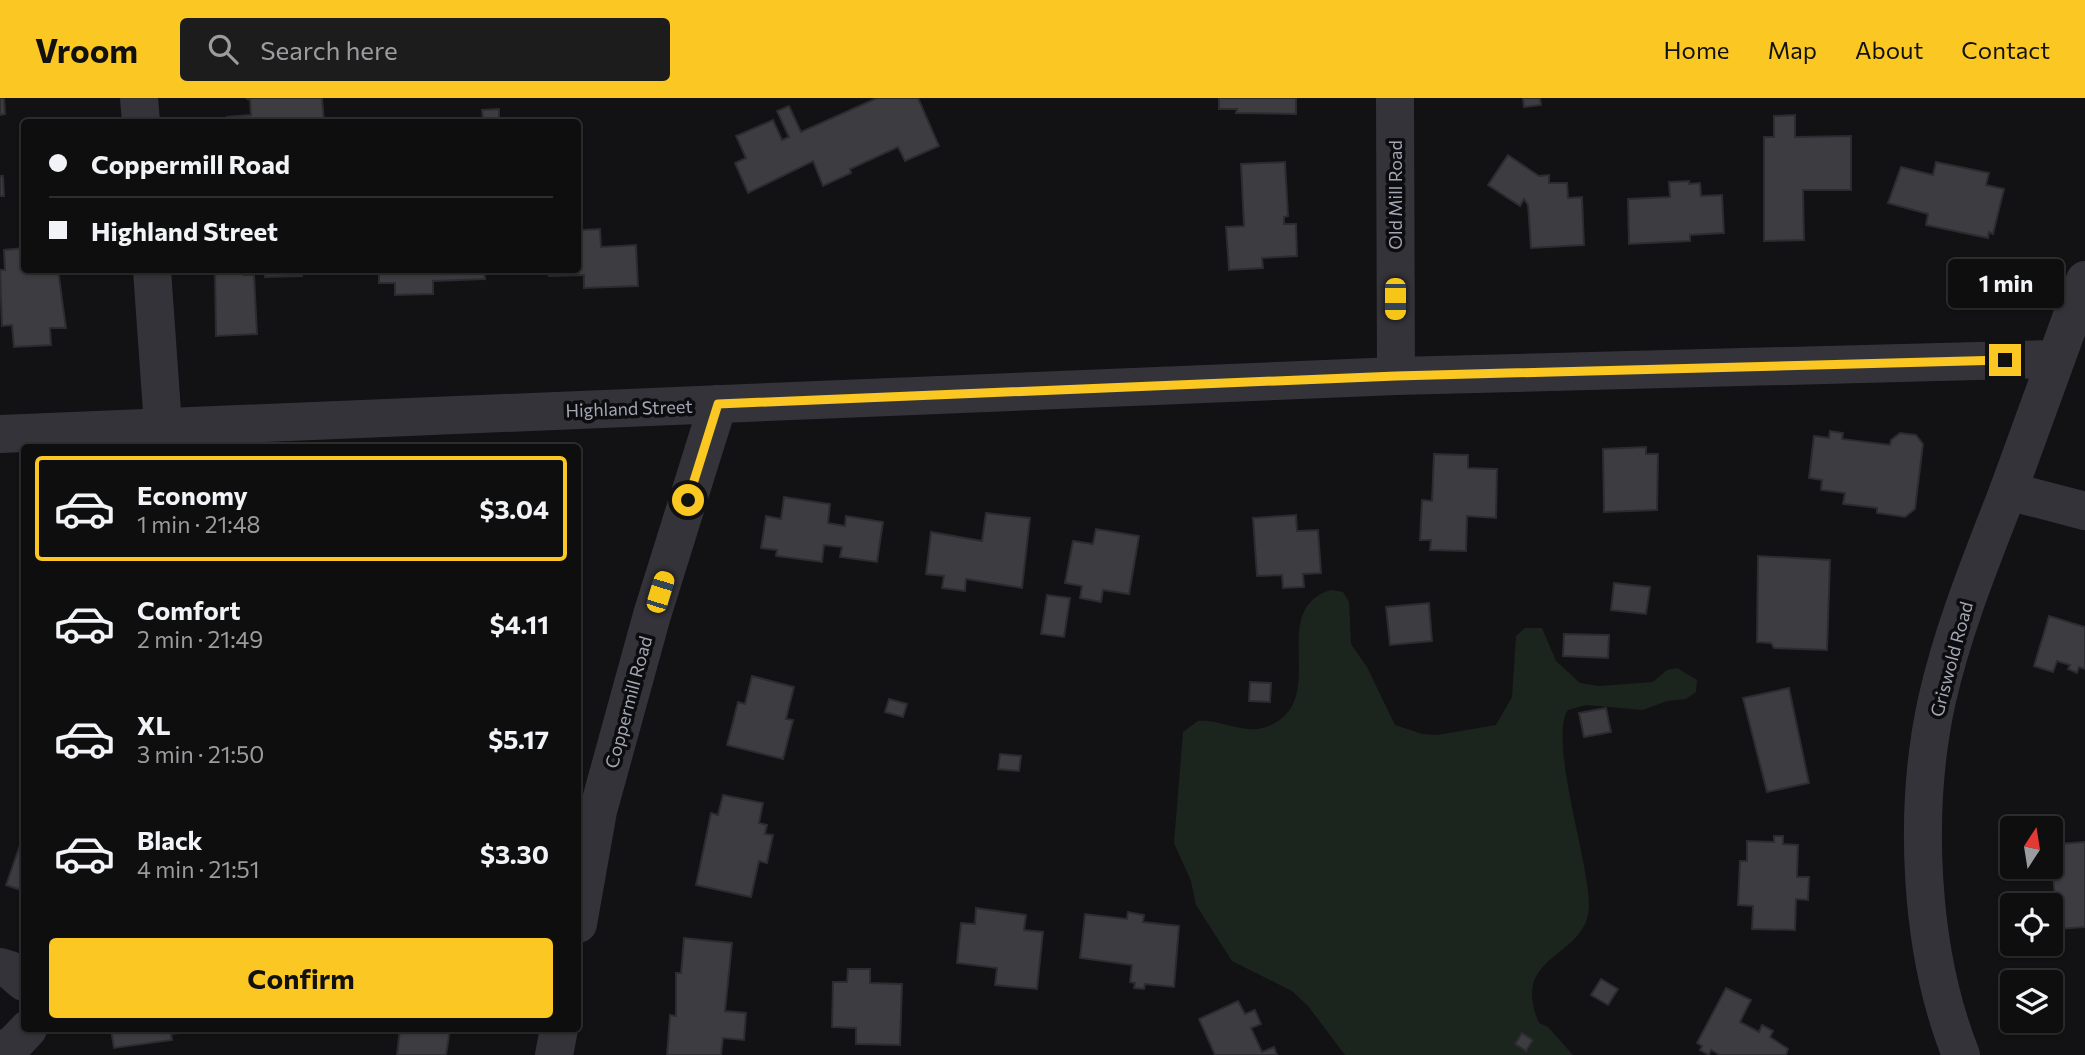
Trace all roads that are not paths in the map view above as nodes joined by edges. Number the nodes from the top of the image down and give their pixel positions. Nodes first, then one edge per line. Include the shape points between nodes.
1 (139, 98) edge
2 (1395, 98) edge
3 (141, 119) edge
4 (152, 273) edge
5 (2085, 280) edge
6 (2056, 359) junction
7 (1396, 376) junction
8 (718, 404) junction
9 (163, 426) junction
10 (0, 434) edge
11 (2008, 491) junction
12 (2085, 511) edge
13 (581, 908) edge
14 (0, 967) edge
15 (21, 979) edge
16 (25, 1032) edge
17 (558, 1032) edge
18 (0, 1050) edge
19 (554, 1055) edge
20 (1961, 1055) edge

1 - 3 street
2 - 7 street, Old Mill Road
4 - 9 street
5 - 6 street, Griswold Road
6 - 7 street, Highland Street
6 - 11 street, Griswold Road
7 - 8 street, Highland Street
8 - 9 street, Highland Street
8 - 13 street, Coppermill Road via 652,615 602,798
9 - 10 street, Highland Street
11 - 12 street
11 - 20 street, Griswold Road via 1953,642 1928,751 1924,866 1930,928 1940,985
14 - 15 street
16 - 18 street
17 - 19 street

